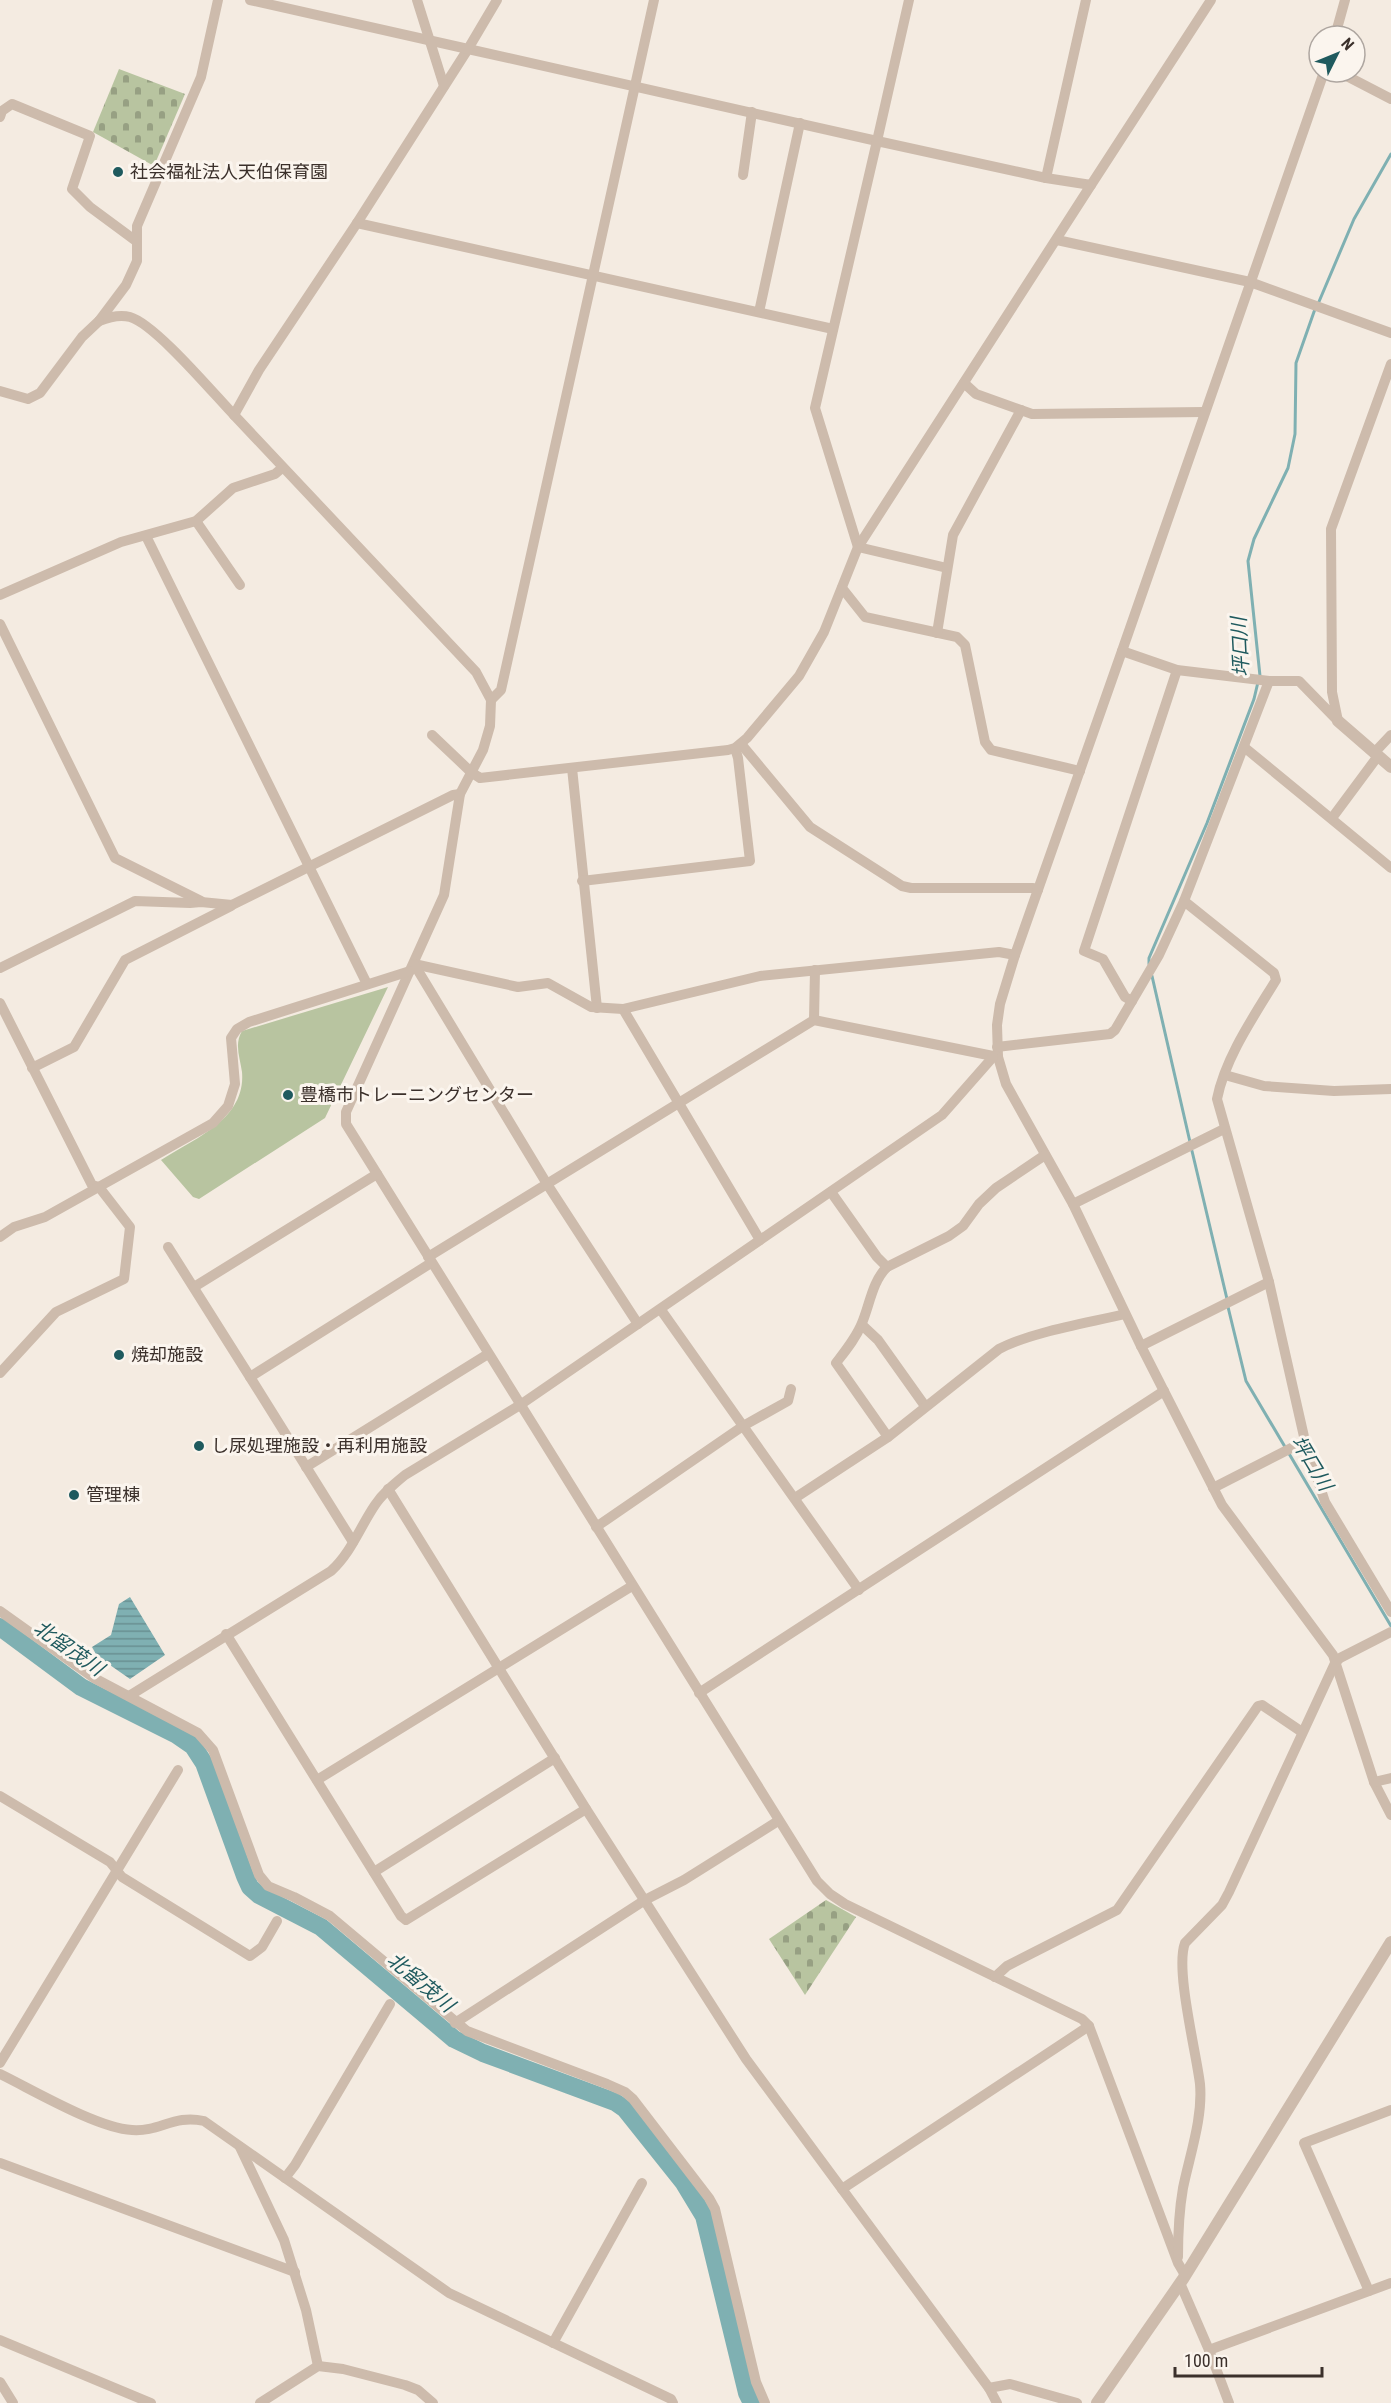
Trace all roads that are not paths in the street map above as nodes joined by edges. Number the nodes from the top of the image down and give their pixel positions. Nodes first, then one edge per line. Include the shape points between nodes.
1 (219, 0) edge
2 (250, 0) edge
3 (417, 0) edge
4 (497, 0) edge
5 (654, 0) edge
6 (909, 0) edge
7 (1086, 0) edge
8 (1211, 0) edge
9 (1345, 0) edge
10 (1338, 24) edge
11 (431, 40) junction
12 (468, 49) junction
13 (1319, 84) edge
14 (1362, 84) edge
15 (444, 86) junction
16 (635, 86) junction
17 (1391, 99) edge
18 (752, 112) junction
19 (0, 117) edge
20 (800, 123) junction
21 (877, 141) junction
22 (743, 175) dead end
23 (1046, 178) junction
24 (1091, 185) junction
25 (357, 224) junction
26 (1057, 240) junction
27 (136, 241) junction
28 (593, 277) junction
29 (1250, 282) junction
30 (759, 312) junction
31 (99, 321) junction
32 (833, 329) junction
33 (1391, 333) edge
34 (1391, 364) edge
35 (964, 383) junction
36 (0, 391) edge
37 (1021, 410) junction
38 (1204, 412) junction
39 (234, 415) junction
40 (282, 468) junction
41 (196, 520) junction
42 (146, 536) junction
43 (858, 547) junction
44 (947, 568) junction
45 (240, 585) dead end
46 (842, 588) junction
47 (0, 595) edge
48 (0, 624) edge
49 (937, 633) junction
50 (1122, 651) junction
51 (1177, 670) junction
52 (1267, 681) junction
53 (491, 700) junction
54 (1338, 721) junction
55 (432, 735) dead end
56 (1391, 735) edge
57 (738, 746) junction
58 (1244, 747) junction
59 (1376, 755) junction
60 (1391, 767) edge
61 (572, 768) junction
62 (1080, 771) junction
63 (471, 772) junction
64 (460, 794) junction
65 (1332, 818) junction
66 (309, 867) junction
67 (1391, 868) edge
68 (582, 881) junction
69 (1038, 890) junction
70 (1184, 901) junction
71 (201, 902) junction
72 (231, 906) junction
73 (1015, 955) junction
74 (0, 968) edge
75 (412, 968) junction
76 (815, 970) junction
77 (367, 984) junction
78 (1132, 1001) junction
79 (0, 1003) edge
80 (597, 1008) junction
81 (623, 1009) junction
82 (814, 1020) junction
83 (996, 1054) junction
84 (32, 1068) junction
85 (1225, 1075) junction
86 (1391, 1089) edge
87 (678, 1103) junction
88 (1224, 1129) junction
89 (1045, 1155) junction
90 (377, 1174) junction
91 (547, 1184) junction
92 (99, 1187) junction
93 (831, 1192) junction
94 (1073, 1204) junction
95 (0, 1237) edge
96 (760, 1240) junction
97 (168, 1247) dead end
98 (430, 1260) junction
99 (887, 1267) junction
100 (1269, 1282) junction
101 (194, 1287) junction
102 (661, 1310) junction
103 (1125, 1314) junction
104 (638, 1324) junction
105 (862, 1325) junction
106 (1141, 1346) junction
107 (488, 1354) junction
108 (0, 1373) edge
109 (250, 1377) junction
110 (791, 1389) dead end
111 (1164, 1391) junction
112 (520, 1405) junction
113 (925, 1406) junction
114 (743, 1426) junction
115 (888, 1437) junction
116 (1305, 1441) junction
117 (306, 1467) junction
118 (1213, 1488) junction
119 (388, 1489) junction
120 (795, 1498) junction
121 (596, 1527) junction
122 (353, 1542) junction
123 (632, 1586) junction
124 (859, 1590) junction
125 (0, 1611) edge
126 (1391, 1612) edge
127 (1391, 1632) edge
128 (226, 1634) junction
129 (1335, 1664) junction
130 (500, 1668) junction
131 (699, 1693) junction
132 (129, 1696) junction
133 (1302, 1732) junction
134 (555, 1758) junction
135 (178, 1770) dead end
136 (1391, 1778) edge
137 (317, 1780) junction
138 (1374, 1782) junction
139 (0, 1796) edge
140 (586, 1809) junction
141 (1391, 1815) edge
142 (778, 1821) junction
143 (117, 1870) junction
144 (374, 1872) junction
145 (645, 1900) junction
146 (277, 1921) dead end
147 (1391, 1942) edge
148 (995, 1977) junction
149 (390, 2004) dead end
150 (455, 2023) junction
151 (1089, 2026) junction
152 (0, 2063) edge
153 (0, 2074) edge
154 (1391, 2110) edge
155 (239, 2145) junction
156 (0, 2163) edge
157 (285, 2178) junction
158 (642, 2183) dead end
159 (842, 2189) junction
160 (1178, 2263) junction
161 (295, 2272) junction
162 (1183, 2279) junction
163 (1391, 2283) edge
164 (1369, 2291) junction
165 (0, 2340) edge
166 (554, 2343) junction
167 (1209, 2350) junction
168 (318, 2366) junction
169 (0, 2382) edge
170 (989, 2388) junction
171 (13, 2403) edge
172 (151, 2403) edge
173 (261, 2403) edge
174 (433, 2403) edge
175 (674, 2403) edge
176 (765, 2403) edge
177 (997, 2403) edge
178 (1077, 2403) edge
179 (1097, 2403) edge
180 (1229, 2403) edge

1 - 27 street via 201,77 137,226
2 - 11 street
3 - 11 street
4 - 12 street
5 - 16 street
6 - 21 street
7 - 23 street
8 - 24 street
9 - 10 street
11 - 12 street
11 - 15 street
12 - 15 street
12 - 16 street
13 - 29 street
14 - 17 street
15 - 25 street
16 - 18 street
16 - 28 street
18 - 20 street
18 - 22 street
19 - 27 street via 12,104 90,136 72,189
20 - 21 street
20 - 30 street
21 - 23 street
21 - 32 street
23 - 24 street
24 - 26 street
25 - 28 street
25 - 39 street via 259,370
26 - 29 street
26 - 35 street
27 - 31 street via 137,261 126,285
28 - 30 street
28 - 53 street via 501,690
29 - 33 street
29 - 38 street
30 - 32 street
31 - 36 street via 82,337 40,393 28,399
31 - 39 street via 113,316 142,323
32 - 43 street via 815,408
34 - 54 street via 1330,529 1332,692
35 - 37 street via 976,394
35 - 43 street
37 - 38 street via 1032,414
37 - 44 street via 953,535
38 - 50 street
39 - 40 street
40 - 41 street via 233,488
40 - 53 street via 476,672
41 - 42 street
41 - 45 street
42 - 47 street via 121,542
42 - 66 street
43 - 44 street
43 - 46 street
44 - 49 street
46 - 49 street via 865,616
46 - 57 street via 804,667 777,705
48 - 71 street via 115,858
49 - 62 street via 957,637 965,645 985,742 991,750
50 - 51 street
50 - 62 street
51 - 52 street
51 - 78 street via 1084,951 1103,959 1125,997
52 - 54 street via 1299,681
52 - 58 street
53 - 63 street via 490,726
54 - 59 street
55 - 63 street
56 - 59 street
57 - 61 street
57 - 68 street via 750,861
57 - 69 street via 810,827 902,886
58 - 65 street
58 - 70 street
59 - 60 street
59 - 65 street
61 - 63 street via 480,777
61 - 68 street
62 - 69 street
63 - 64 street
64 - 66 street
64 - 75 street via 444,895
65 - 67 street
66 - 72 street
66 - 77 street
68 - 80 street
69 - 73 street
70 - 78 street
70 - 85 street via 1274,973 1276,980 1245,1031
71 - 72 street
71 - 74 street via 135,901
72 - 84 street via 125,960 74,1047
73 - 76 street via 999,952
73 - 83 street via 1000,1004
75 - 77 street
75 - 80 street via 518,987 548,984
75 - 90 street via 346,1113 346,1124
75 - 91 street
76 - 81 street via 760,976
76 - 82 street
77 - 92 street via 237,1029 231,1038 235,1084 228,1106 213,1123
78 - 83 street via 1110,1034
79 - 84 street
80 - 81 street
81 - 87 street
82 - 83 street
82 - 87 street
83 - 89 street via 1011,1094
83 - 93 street via 942,1115
84 - 92 street via 92,1185
85 - 86 street via 1264,1086 1334,1091
85 - 88 street via 1217,1100
87 - 91 street
87 - 96 street
88 - 94 street
88 - 100 street
89 - 94 street
89 - 99 street via 996,1188 950,1236
90 - 98 street
90 - 101 street
91 - 98 street
91 - 104 street
92 - 95 street
92 - 108 street via 130,1227 124,1279 57,1312
93 - 96 street
93 - 99 street
94 - 103 street
96 - 102 street
97 - 101 street
98 - 107 street
98 - 109 street
99 - 105 street via 878,1276
100 - 106 street
100 - 116 street
101 - 109 street
102 - 104 street
102 - 114 street
103 - 106 street
103 - 113 street via 1009,1343
104 - 112 street
105 - 113 street via 878,1340
105 - 115 street via 836,1363
106 - 111 street
107 - 112 street
107 - 117 street
109 - 117 street
110 - 114 street via 788,1401
111 - 118 street
111 - 124 street
112 - 119 street
112 - 121 street
113 - 115 street
114 - 120 street
114 - 121 street
115 - 120 street
116 - 118 street
116 - 126 street via 1325,1502
117 - 122 street
118 - 129 street via 1333,1655
119 - 122 street
119 - 130 street
120 - 124 street
121 - 123 street
122 - 128 street via 331,1571
123 - 130 street
123 - 131 street
124 - 131 street
125 - 132 street via 94,1678
127 - 129 street
128 - 132 street
128 - 137 street
129 - 133 street
129 - 138 street
130 - 134 street
130 - 137 street
131 - 142 street
132 - 150 street via 198,1733 213,1749 259,1875 268,1886 330,1916
133 - 148 street via 1262,1704 1258,1706 1117,1910 1007,1966
133 - 160 street via 1222,1905 1182,1950 1200,2108 1179,2213
134 - 140 street
134 - 144 street
135 - 143 street
136 - 138 street
137 - 144 street
138 - 141 street
139 - 143 street via 110,1862
140 - 144 street via 406,1920
140 - 145 street
142 - 145 street
142 - 148 street via 817,1881 830,1894
143 - 146 street via 250,1956 262,1947
143 - 152 street
145 - 150 street
145 - 159 street via 746,2060
147 - 162 street
148 - 151 street
149 - 157 street
150 - 176 street via 607,2084 633,2099 715,2209 756,2382
151 - 159 street
151 - 160 street
153 - 155 street via 107,2125 144,2130 190,2117 214,2126
154 - 164 street via 1304,2143
155 - 157 street
155 - 161 street
156 - 161 street
157 - 166 street via 449,2293
158 - 166 street
159 - 170 street
160 - 162 street
161 - 168 street
162 - 167 street
162 - 179 street
163 - 164 street
164 - 167 street
165 - 172 street
166 - 175 street via 671,2398
167 - 180 street
168 - 173 street
168 - 174 street via 405,2385
169 - 171 street
170 - 177 street
170 - 178 street via 1010,2384

